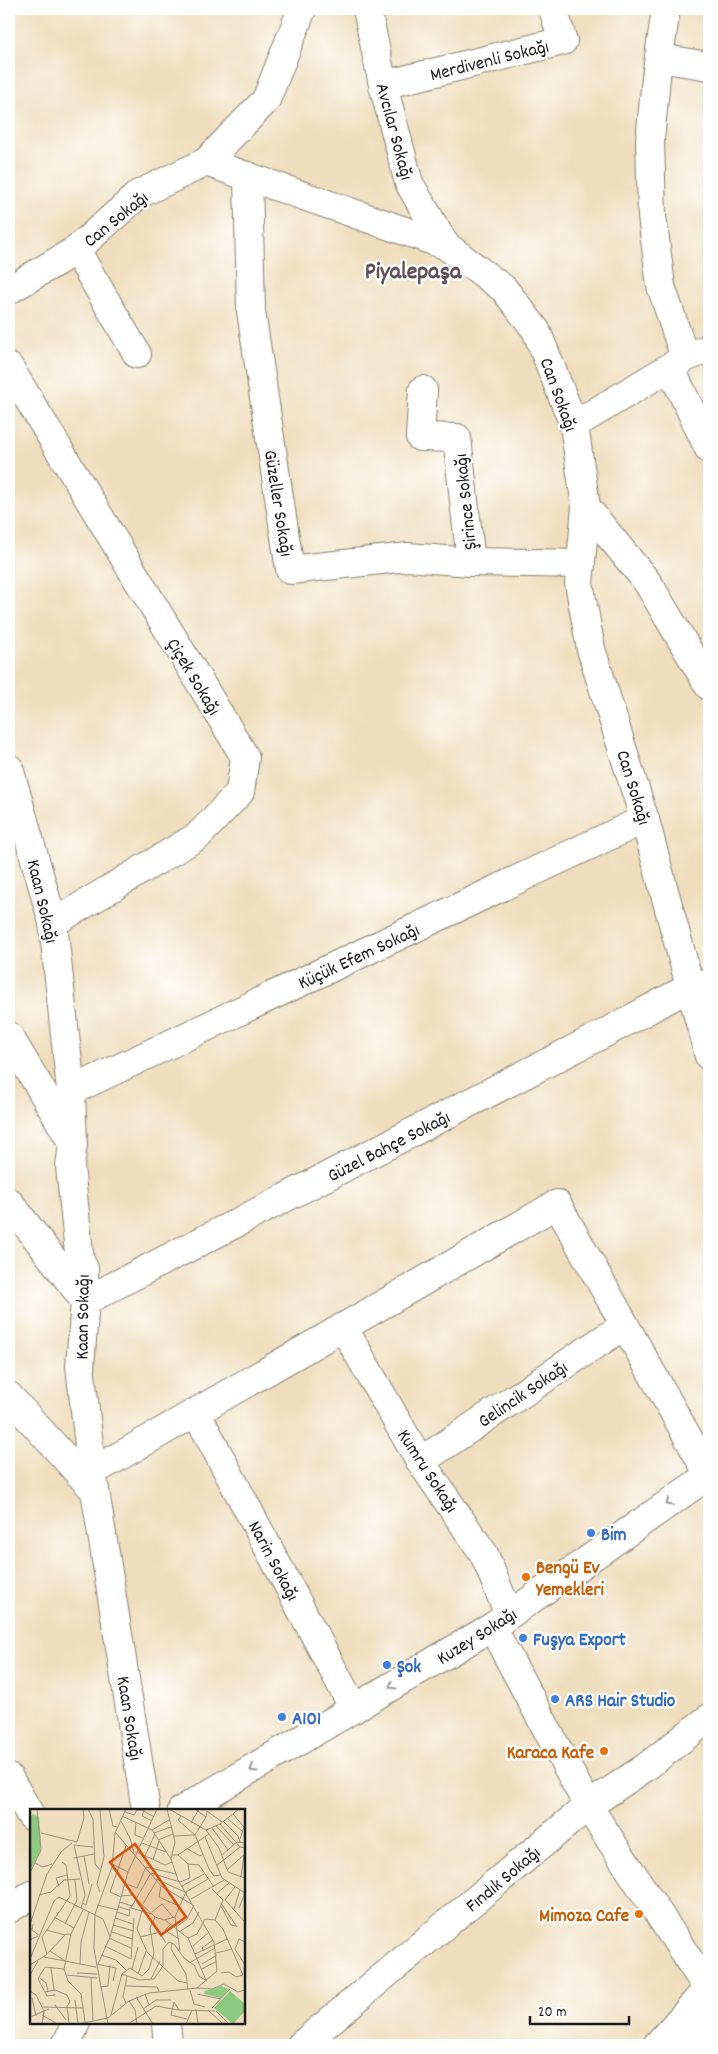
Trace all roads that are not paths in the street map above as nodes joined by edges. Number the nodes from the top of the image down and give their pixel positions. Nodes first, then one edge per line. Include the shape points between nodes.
1 (302, 9) edge
2 (367, 9) edge
3 (553, 9) edge
4 (666, 9) edge
5 (659, 58) junction
6 (709, 66) edge
7 (383, 85) junction
8 (206, 162) junction
9 (248, 176) junction
10 (445, 245) junction
11 (76, 250) junction
12 (9, 290) edge
13 (137, 354) dead end
14 (688, 358) edge
15 (9, 367) edge
16 (423, 390) dead end
17 (574, 425) junction
18 (709, 449) edge
19 (586, 507) junction
20 (471, 562) junction
21 (581, 564) junction
22 (709, 686) edge
23 (9, 768) edge
24 (645, 819) junction
25 (53, 923) junction
26 (699, 985) edge
27 (9, 1036) edge
28 (709, 1056) edge
29 (71, 1091) junction
30 (74, 1144) junction
31 (9, 1202) edge
32 (85, 1301) junction
33 (625, 1325) junction
34 (343, 1327) junction
35 (9, 1396) edge
36 (196, 1412) junction
37 (418, 1458) junction
38 (709, 1475) edge
39 (93, 1481) junction
40 (500, 1621) junction
41 (354, 1709) junction
42 (709, 1718) edge
43 (9, 1778) edge
44 (588, 1806) junction
45 (146, 1809) edge
46 (184, 1809) edge
47 (30, 1814) edge
48 (30, 1896) edge
49 (9, 1909) edge
50 (708, 1988) edge
51 (709, 2021) edge
52 (76, 2024) edge
53 (166, 2024) edge
54 (66, 2045) edge
55 (168, 2045) edge
56 (301, 2045) edge
57 (657, 2045) edge
58 (686, 2045) edge

1 - 8 street via 266,100
2 - 7 street, Avcılar Sokağı
3 - 7 street, Merdivenli Sokağı via 563,41
4 - 5 street
5 - 6 street
5 - 14 street via 650,140 652,216 661,286
7 - 10 street, Avcılar Sokağı via 409,183
8 - 9 street, Can Sokağı
8 - 11 street, Can Sokağı via 139,194
9 - 10 street, Can Sokağı
9 - 20 street, Güzeller Sokağı via 252,311 290,570 408,557
10 - 17 street, Can Sokağı via 504,289 536,330
11 - 12 street, Can Sokağı
11 - 13 street
14 - 17 street
14 - 18 street
15 - 25 street, Çiçek Sokağı via 245,757 240,792 198,836
16 - 20 street, Şirince Sokağı via 420,437 457,438
17 - 19 street, Can Sokağı
19 - 21 street, Can Sokağı
19 - 22 street via 648,584
20 - 21 street, Güzeller Sokağı
21 - 24 street, Can Sokağı via 579,583 591,649
23 - 25 street, Kaan Sokağı
24 - 26 street, Can Sokağı
24 - 29 street, Küçük Efem Sokağı
25 - 29 street, Kaan Sokağı
26 - 28 street, Can Sokağı
26 - 32 street, Güzel Bahçe Sokağı
27 - 30 street
29 - 30 street, Kaan Sokağı
30 - 32 street, Kaan Sokağı via 70,1167 80,1262 84,1268
31 - 32 street
32 - 39 street, Kaan Sokağı via 80,1366
33 - 34 street via 557,1204
33 - 37 street, Gelincik Sokağı via 433,1453
33 - 38 street
34 - 36 street
34 - 37 street, Kumru Sokağı
35 - 39 street
36 - 39 street
36 - 41 street, Narin Sokağı
37 - 40 street, Kumru Sokağı via 484,1554
38 -> 40 street, Kuzey Sokağı
39 - 45 street, Kaan Sokağı
40 -> 41 street, Kuzey Sokağı
40 - 44 street, Kumru Sokağı
41 -> 46 street, Kuzey Sokağı
42 - 44 street, Fındık Sokağı via 646,1767
43 - 47 street
44 - 50 street, Kumru Sokağı
44 - 56 street, Fındık Sokağı
48 - 49 street
50 - 57 street
51 - 58 street
52 - 54 street
53 - 55 street

